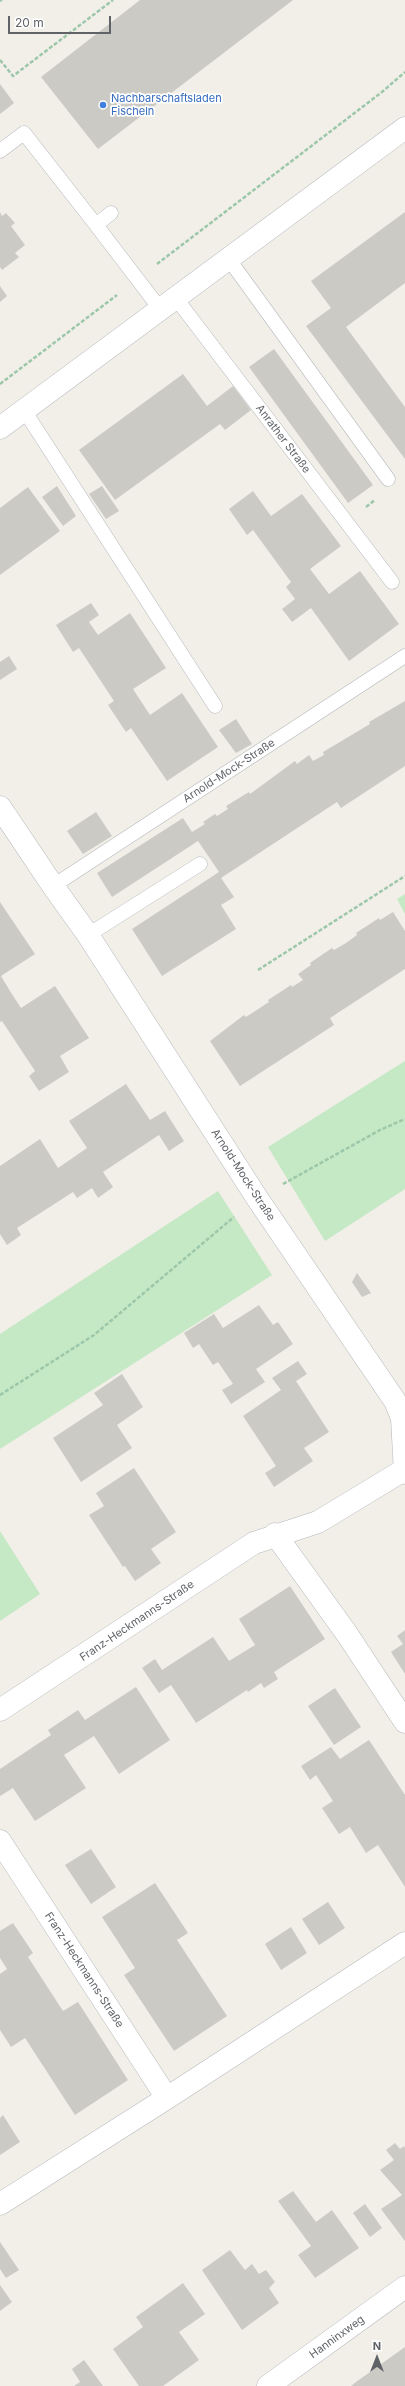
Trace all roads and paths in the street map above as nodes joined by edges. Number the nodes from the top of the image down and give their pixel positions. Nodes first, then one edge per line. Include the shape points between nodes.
1 (113, 0) edge
2 (0, 60) edge
3 (405, 72) edge
4 (405, 128) edge
5 (0, 151) edge
6 (111, 213) dead end
7 (96, 225) junction
8 (228, 258) junction
9 (137, 280) junction
10 (168, 304) junction
11 (0, 384) edge
12 (24, 410) junction
13 (0, 428) edge
14 (388, 479) dead end
15 (392, 582) dead end
16 (405, 656) edge
17 (215, 706) dead end
18 (0, 807) edge
19 (200, 864) dead end
20 (405, 876) edge
21 (53, 886) junction
22 (88, 935) junction
23 (258, 970) dead end
24 (405, 1119) edge
25 (257, 1198) junction
26 (0, 1395) edge
27 (404, 1471) edge
28 (275, 1534) junction
29 (0, 1710) edge
30 (405, 1722) edge
31 (0, 1842) edge
32 (405, 1944) edge
33 (167, 2098) junction
34 (0, 2204) edge
35 (405, 2287) edge
36 (268, 2386) edge

1 - 2 path via 13,76
3 - 9 path
4 - 8 street
5 - 7 lane, Anrather Straße via 24,133
6 - 7 lane
7 - 9 lane, Anrather Straße
8 - 10 street
8 - 14 lane
9 - 10 lane, Anrather Straße
9 - 11 path
10 - 12 street
10 - 15 lane, Anrather Straße
12 - 13 street
12 - 17 lane
16 - 21 lane, Arnold-Mock-Straße
18 - 21 street, Arnold-Mock-Straße
19 - 22 lane
20 - 23 path
21 - 22 street, Arnold-Mock-Straße
22 - 25 street, Arnold-Mock-Straße
24 - 25 path via 380,1130
25 - 26 path via 94,1335
25 - 27 street, Arnold-Mock-Straße via 395,1401 402,1418
27 - 28 street, Franz-Heckmanns-Straße via 318,1522 298,1530
28 - 29 street, Franz-Heckmanns-Straße via 254,1543
28 - 30 street via 347,1634
31 - 33 street, Franz-Heckmanns-Straße
32 - 33 street
33 - 34 street
35 - 36 street, Hanninxweg

